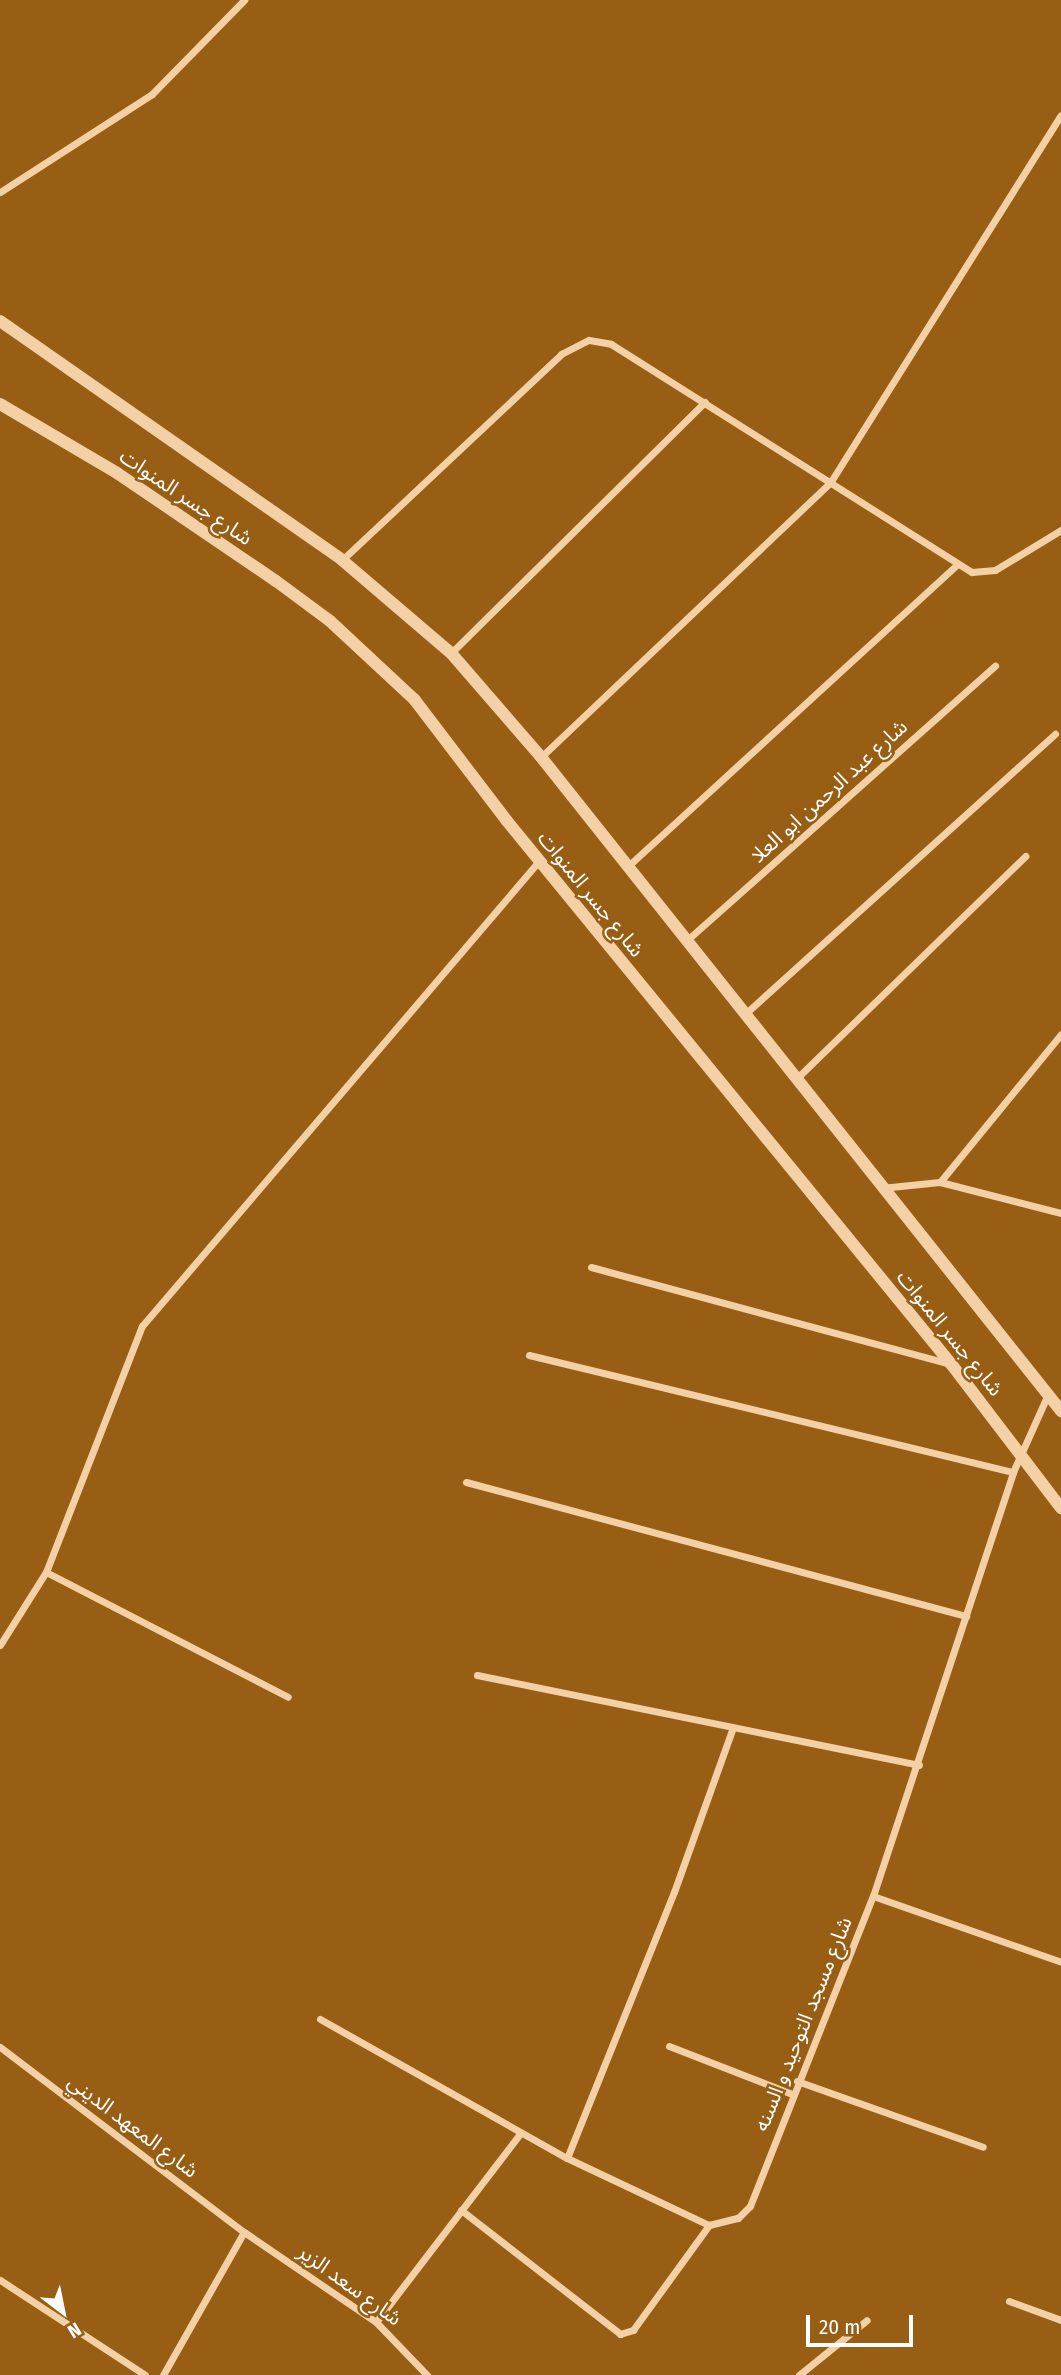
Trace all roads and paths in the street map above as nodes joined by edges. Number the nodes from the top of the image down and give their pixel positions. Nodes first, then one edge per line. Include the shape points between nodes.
1 (244, 0) edge
2 (1061, 115) edge
3 (0, 192) edge
4 (0, 321) edge
5 (705, 402) junction
6 (0, 404) edge
7 (830, 484) junction
8 (1061, 530) edge
9 (342, 560) junction
10 (957, 565) junction
11 (451, 653) junction
12 (995, 666) dead end
13 (1055, 734) dead end
14 (541, 757) junction
15 (1025, 856) dead end
16 (539, 861) junction
17 (627, 867) junction
18 (686, 941) junction
19 (745, 1014) junction
20 (1061, 1034) edge
21 (796, 1079) junction
22 (940, 1182) junction
23 (880, 1189) junction
24 (1061, 1213) edge
25 (591, 1267) dead end
26 (529, 1354) dead end
27 (952, 1364) junction
28 (1048, 1394) junction
29 (1061, 1411) edge
30 (1021, 1451) junction
31 (1013, 1472) junction
32 (467, 1482) dead end
33 (1061, 1508) edge
34 (46, 1572) junction
35 (966, 1616) junction
36 (0, 1645) edge
37 (477, 1675) dead end
38 (288, 1697) dead end
39 (733, 1727) junction
40 (919, 1765) junction
41 (873, 1896) junction
42 (1061, 1962) edge
43 (320, 2019) dead end
44 (670, 2046) dead end
45 (0, 2048) edge
46 (797, 2081) junction
47 (792, 2094) junction
48 (519, 2134) junction
49 (983, 2147) dead end
50 (567, 2158) junction
51 (461, 2210) junction
52 (709, 2225) junction
53 (244, 2232) junction
54 (0, 2280) edge
55 (1009, 2301) dead end
56 (867, 2320) dead end
57 (1061, 2320) edge
58 (376, 2322) junction
59 (145, 2375) edge
60 (163, 2375) edge
61 (427, 2375) edge
62 (799, 2375) edge

1 - 3 street via 152,94
2 - 7 street
4 - 9 street, شارع جسر المنوات
5 - 7 street
5 - 9 street via 611,344 589,340 574,345
5 - 11 street
6 - 16 street, شارع جسر المنوات via 117,473 330,621 414,699
7 - 10 street
7 - 14 street
8 - 10 street via 985,574
9 - 11 street, شارع جسر المنوات
10 - 17 street
11 - 14 street, شارع جسر المنوات
12 - 18 street, شارع عبد الرحمن ابو العلا
13 - 19 street
14 - 17 street, شارع جسر المنوات
15 - 21 street
16 - 27 street, شارع جسر المنوات
16 - 34 street via 142,1326
17 - 18 street, شارع جسر المنوات
18 - 19 street, شارع جسر المنوات
19 - 21 street, شارع جسر المنوات
20 - 22 street
21 - 23 street, شارع جسر المنوات
22 - 23 street
22 - 24 street
23 - 28 street, شارع جسر المنوات
25 - 27 street
26 - 31 street
27 - 30 street, شارع جسر المنوات
28 - 29 street, شارع جسر المنوات
28 - 30 street, شارع مسجد التوحيد و السنه
30 - 31 street, شارع مسجد التوحيد و السنه
30 - 33 street, شارع جسر المنوات
31 - 35 street, شارع مسجد التوحيد و السنه
32 - 35 street
34 - 36 street
34 - 38 street
35 - 40 street, شارع مسجد التوحيد و السنه
37 - 39 street
39 - 40 street
39 - 50 street via 674,1892
40 - 41 street, شارع مسجد التوحيد و السنه
41 - 42 street
41 - 46 street, شارع مسجد التوحيد و السنه
43 - 48 street
44 - 47 street
45 - 53 street, شارع المعهد الديني
46 - 47 street, شارع مسجد التوحيد و السنه
46 - 49 street
47 - 52 street, شارع مسجد التوحيد و السنه via 750,2206 724,2224
48 - 50 street
48 - 51 street
50 - 52 street
51 - 52 street via 620,2334 633,2330
51 - 58 street
53 - 58 street, شارع سعد الزير
53 - 60 street
54 - 59 street
55 - 57 street
56 - 62 street
58 - 61 street, شارع سعد الزير

